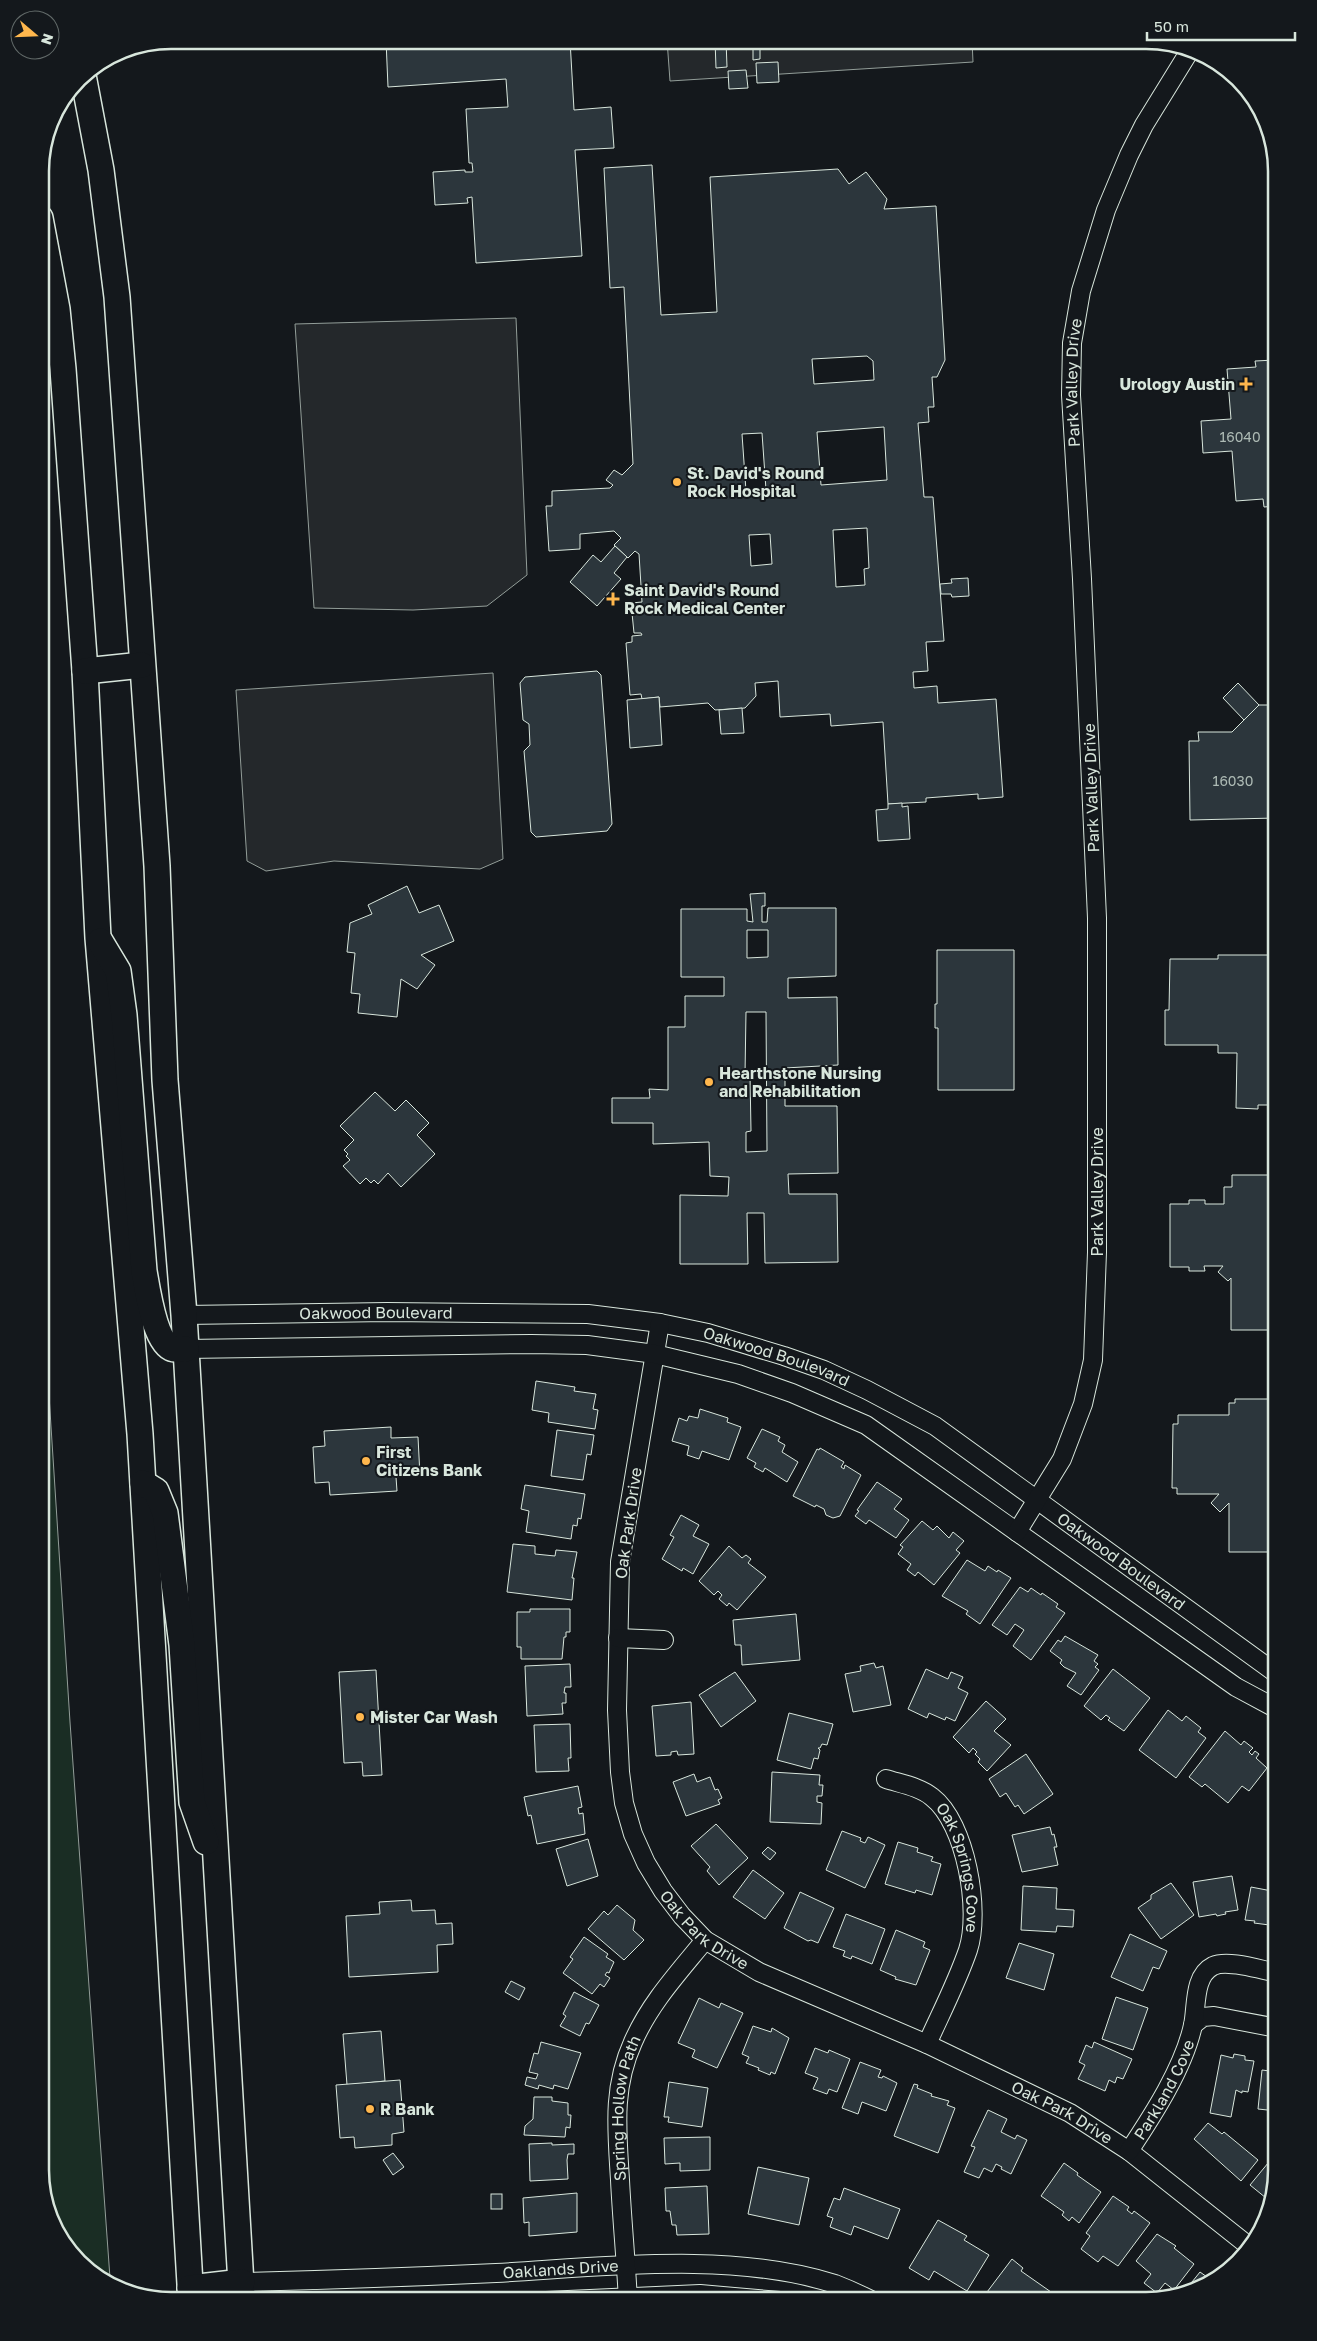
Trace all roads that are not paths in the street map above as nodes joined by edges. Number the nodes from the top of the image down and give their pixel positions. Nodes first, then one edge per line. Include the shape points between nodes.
1 (1187, 56) edge
2 (85, 84) edge
3 (49, 266) edge
4 (142, 665) junction
5 (85, 671) junction
6 (98, 938) junction
7 (184, 1315) junction
8 (660, 1323) junction
9 (186, 1349) junction
10 (655, 1354) junction
11 (143, 1483) junction
12 (1037, 1499) junction
13 (1017, 1532) junction
14 (618, 1638) junction
15 (664, 1640) dead end
16 (1268, 1667) edge
17 (1268, 1704) edge
18 (886, 1779) dead end
19 (216, 1868) junction
20 (705, 1940) junction
21 (1268, 1971) edge
22 (1193, 2025) junction
23 (1268, 2026) edge
24 (927, 2044) junction
25 (1129, 2151) junction
26 (1245, 2243) edge
27 (625, 2266) junction
28 (242, 2291) edge
29 (191, 2292) edge
30 (229, 2292) edge
31 (627, 2292) edge
32 (852, 2292) edge

1 - 12 street, Park Valley Drive via 1144,125 1109,202 1081,291 1072,343 1097,918 1098,1252 1093,1360 1085,1396 1062,1459
2 - 4 main road via 102,170 117,297
3 - 5 main road via 57,309
4 - 5 main road
4 - 7 main road via 166,1080
5 - 6 main road
6 - 9 main road via 118,971 144,1271 150,1304 166,1344
6 - 11 main road
7 - 8 street, Oakwood Boulevard via 588,1314
7 - 9 main road
8 - 10 street, Oak Park Drive
8 - 12 street, Oakwood Boulevard via 762,1348 824,1370 867,1390 927,1422
9 - 10 street, Oakwood Boulevard via 531,1344 587,1345
9 - 19 main road
10 - 13 street, Oakwood Boulevard via 738,1374 866,1425
10 - 14 street, Oak Park Drive via 620,1562
11 - 19 main road via 156,1491 165,1512 182,1645 192,1802
11 - 29 main road
12 - 13 street, Park Valley Drive
12 - 16 street, Oakwood Boulevard
13 - 17 street, Oakwood Boulevard via 1236,1687
14 - 15 street
14 - 20 street, Oak Park Drive via 620,1772 629,1818 646,1863 663,1891
18 - 24 street, Oak Springs Cove via 919,1789 943,1807 962,1846 970,1872 973,1912 968,1949
19 - 28 main road
20 - 24 street, Oak Park Drive via 760,1972
20 - 27 street, Spring Hollow Path via 647,2015 623,2069 616,2110
21 - 22 street, Parkland Cove via 1226,1963 1214,1966 1206,1972 1199,1987
22 - 23 street, Parkland Cove via 1203,2017 1214,2016
22 - 25 street, Parkland Cove via 1178,2066 1154,2114
24 - 25 street, Oak Park Drive via 1070,2113
25 - 26 street, Oak Park Drive
27 - 28 street, Oaklands Drive via 399,2278
27 - 31 street, Spring Hollow Path
27 - 32 street, Oaklands Drive via 758,2268 792,2273
28 - 30 main road

